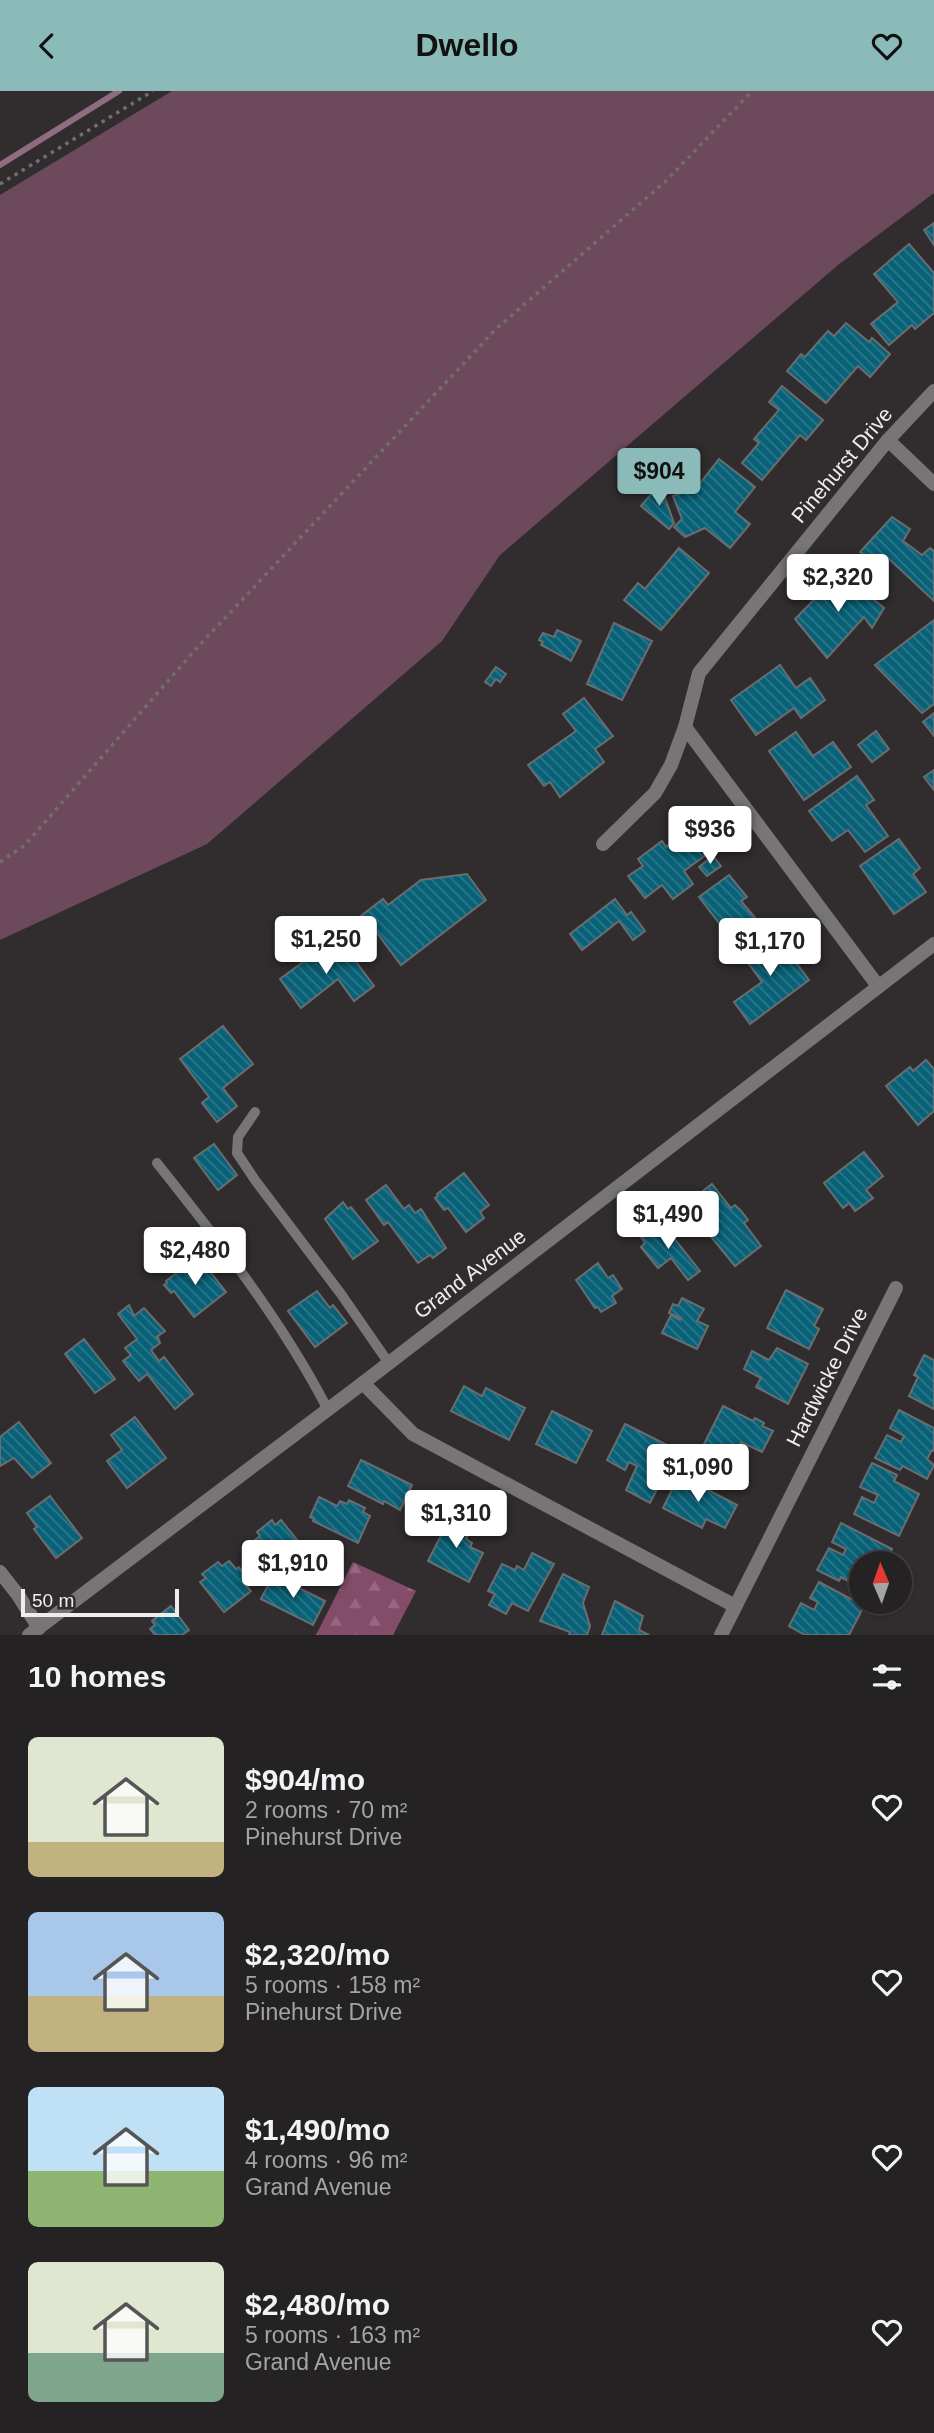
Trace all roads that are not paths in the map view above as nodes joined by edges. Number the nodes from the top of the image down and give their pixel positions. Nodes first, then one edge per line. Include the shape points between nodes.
1 (934, 391) edge
2 (888, 439) junction
3 (934, 484) edge
4 (685, 727) junction
5 (603, 845) dead end
6 (934, 944) edge
7 (878, 986) junction
8 (255, 1112) dead end
9 (157, 1163) dead end
10 (896, 1288) dead end
11 (388, 1362) junction
12 (363, 1383) junction
13 (327, 1408) junction
14 (0, 1572) edge
15 (735, 1606) junction
16 (34, 1631) edge
17 (722, 1635) edge

1 - 2 street, Pinehurst Drive
2 - 3 street
2 - 4 street, Pinehurst Drive via 699,673
4 - 5 street, Pinehurst Drive via 654,793
4 - 7 street
6 - 7 street, Grand Avenue
7 - 11 street, Grand Avenue
8 - 11 lane via 238,1137 237,1153
9 - 13 lane via 236,1262
10 - 15 street, Hardwicke Drive
11 - 12 street, Grand Avenue
12 - 13 street, Grand Avenue
12 - 15 street via 413,1434
13 - 16 street, Grand Avenue
14 - 16 street via 18,1595
15 - 17 street, Hardwicke Drive

